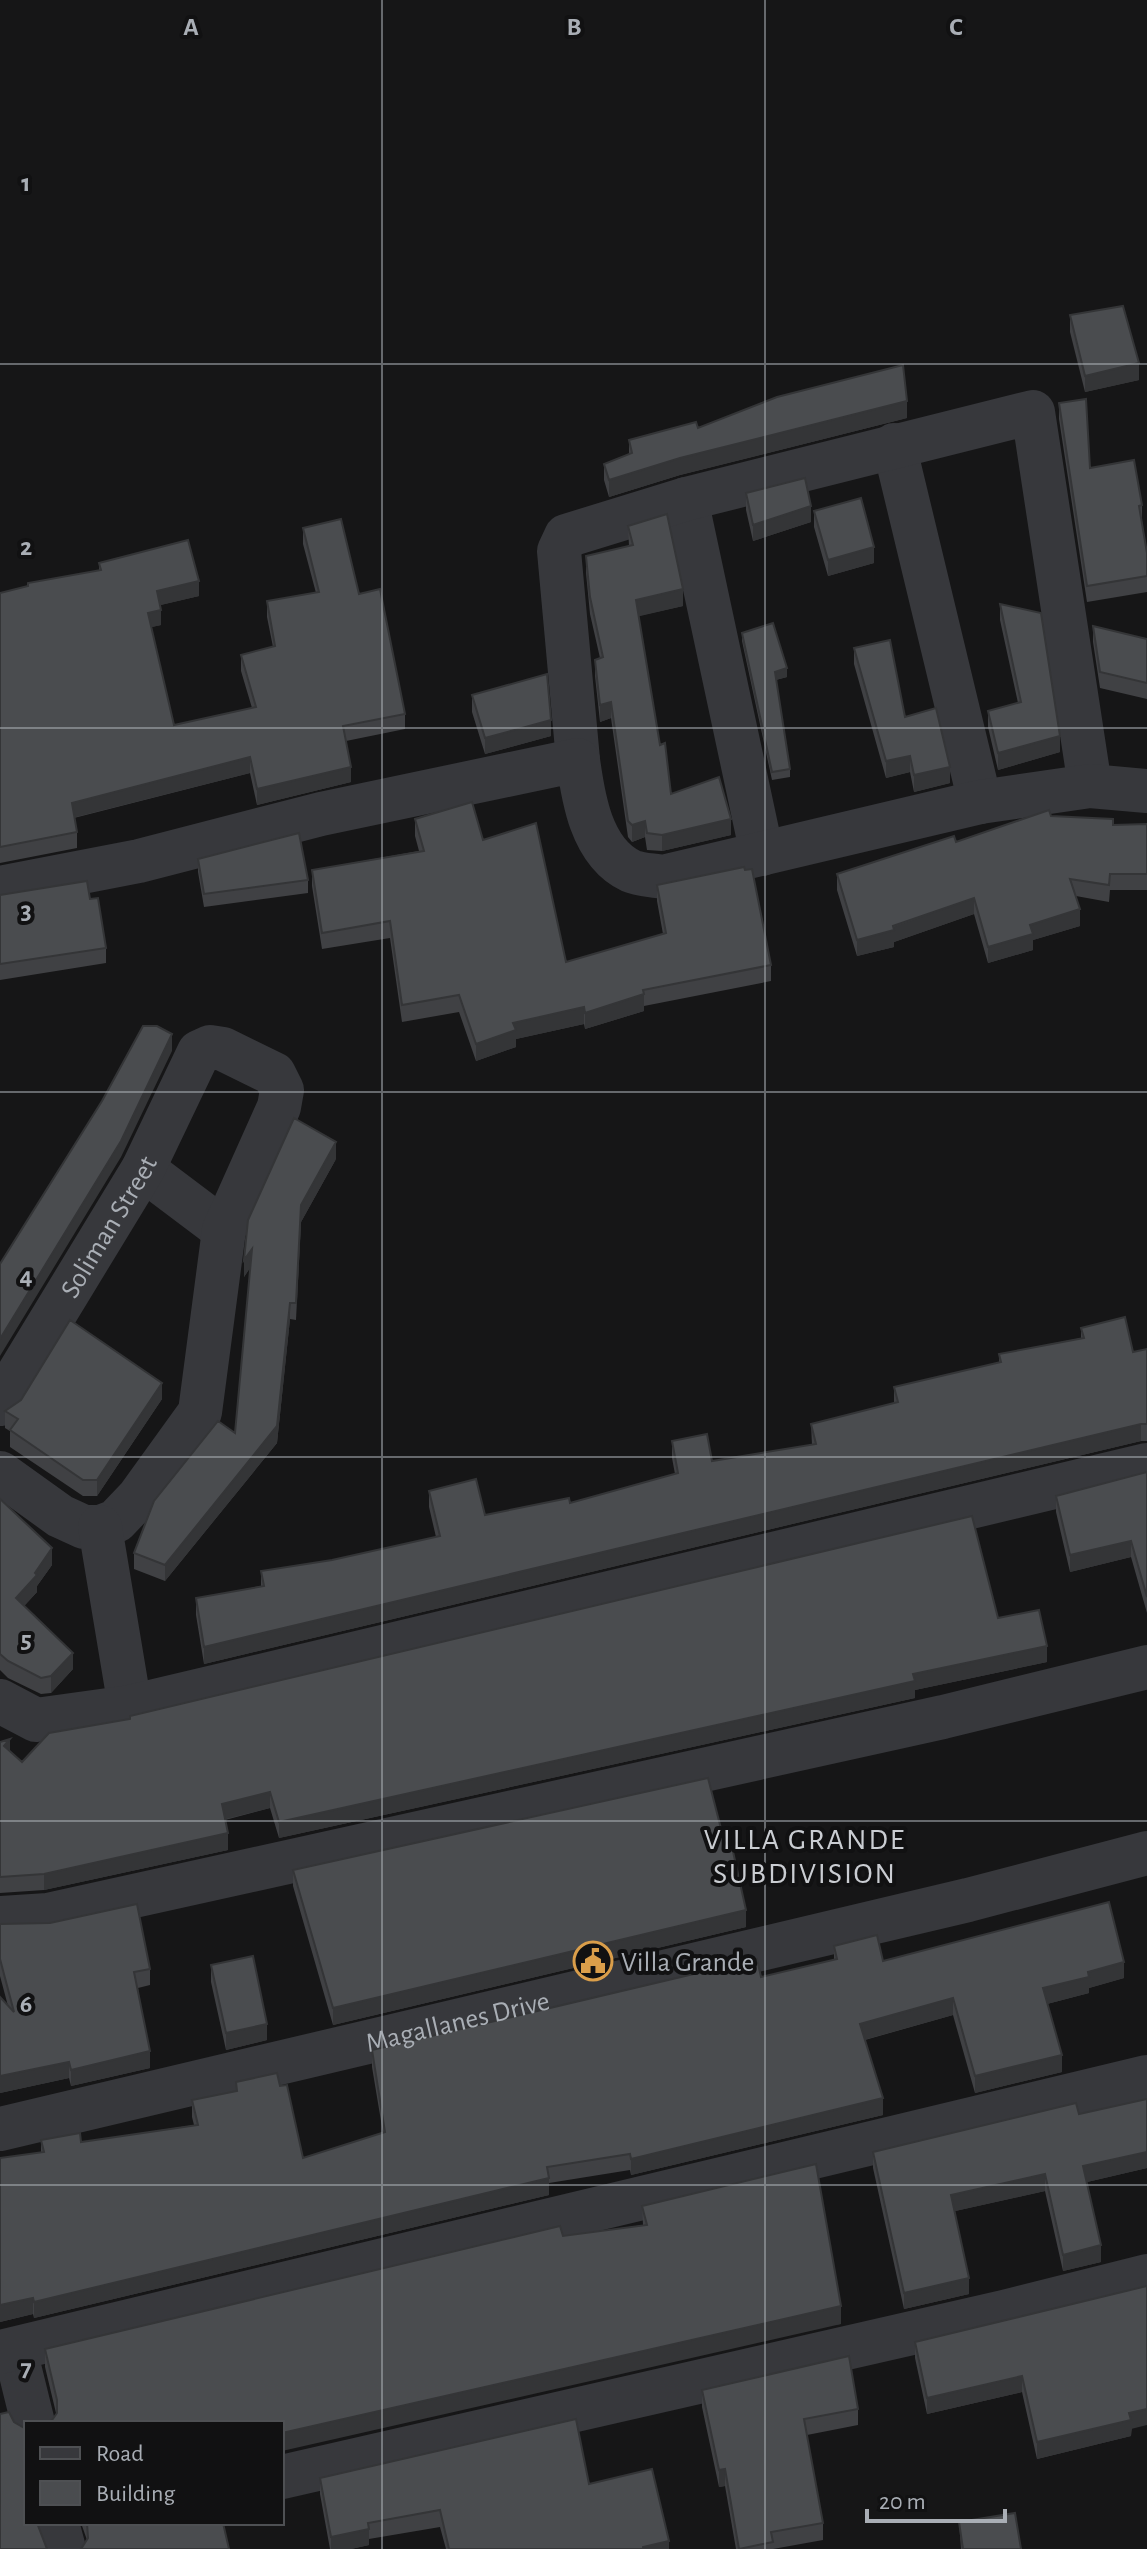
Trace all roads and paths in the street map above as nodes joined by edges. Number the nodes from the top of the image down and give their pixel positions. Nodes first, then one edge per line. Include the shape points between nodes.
1 (894, 445) junction
2 (686, 499) junction
3 (578, 760) junction
4 (1090, 786) junction
5 (1147, 791) edge
6 (980, 802) junction
7 (762, 854) junction
8 (0, 888) edge
9 (143, 1169) junction
10 (224, 1230) junction
11 (0, 1404) edge
12 (1147, 1465) edge
13 (0, 1473) edge
14 (100, 1527) junction
15 (1147, 1667) edge
16 (0, 1701) edge
17 (130, 1707) junction
18 (1147, 1853) edge
19 (0, 1918) edge
20 (1147, 2077) edge
21 (0, 2129) edge
22 (1147, 2276) edge
23 (8, 2351) edge
24 (32, 2421) edge
25 (284, 2477) edge

1 - 2 street
1 - 4 street via 1033,412
1 - 6 street
2 - 3 street via 566,536 559,551
2 - 7 street
3 - 7 street via 585,809 612,855 632,871 663,877
3 - 8 street
4 - 5 street
4 - 6 street
6 - 7 street
9 - 10 street
9 - 10 street, Soliman Street via 199,1052 223,1049 274,1074 282,1090 279,1107
9 - 11 street, Soliman Street
10 - 14 street via 200,1412 138,1498 116,1521
12 - 17 street
13 - 14 street via 60,1516 84,1527
14 - 17 street
15 - 19 street via 48,1915
16 - 17 street via 36,1720
18 - 21 street, Magallanes Drive
20 - 23 street
22 - 25 street
23 - 24 street

